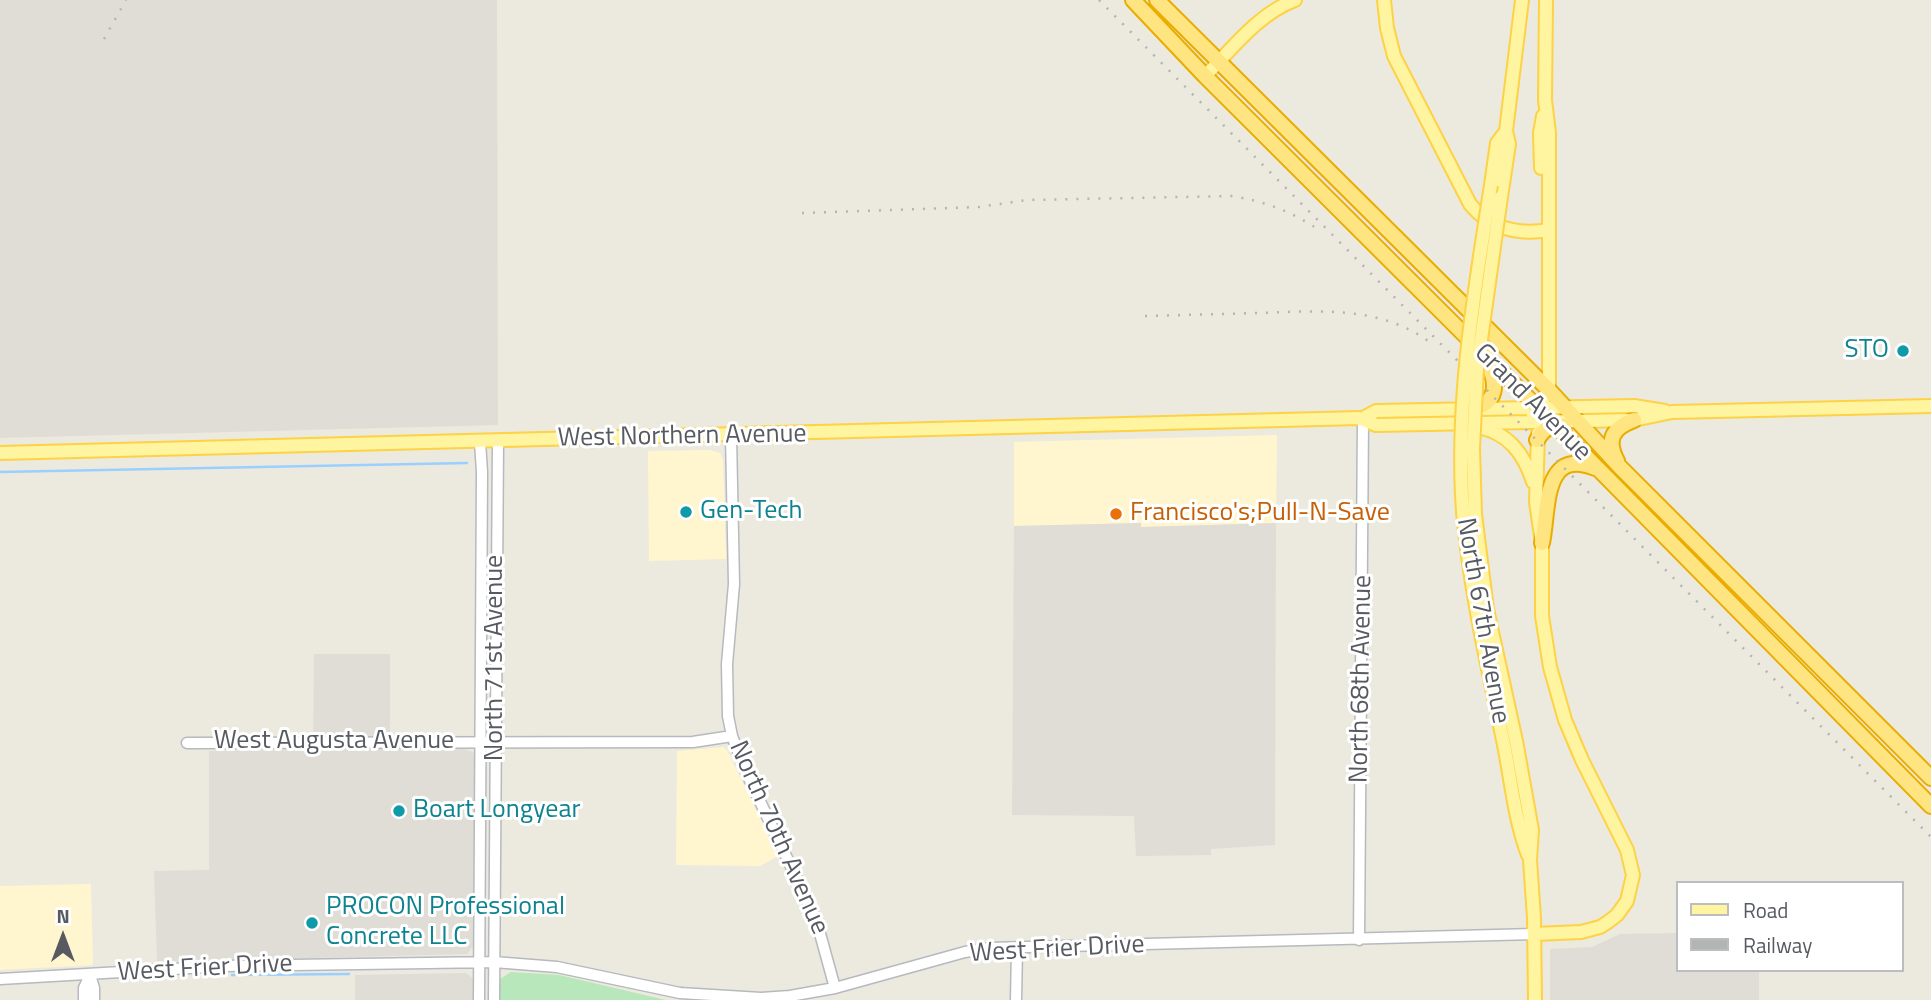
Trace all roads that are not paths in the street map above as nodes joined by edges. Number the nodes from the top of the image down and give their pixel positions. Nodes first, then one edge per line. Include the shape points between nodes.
1 (1133, 0) edge
2 (1157, 0) edge
3 (1295, 0) edge
4 (1384, 0) edge
5 (1518, 0) edge
6 (1546, 0) edge
7 (1219, 62) junction
8 (1205, 76) junction
9 (1506, 131) junction
10 (1549, 230) junction
11 (1471, 341) junction
12 (1549, 390) junction
13 (1931, 406) edge
14 (1565, 407) junction
15 (1470, 409) junction
16 (1672, 412) junction
17 (1363, 418) junction
18 (1546, 419) junction
19 (1634, 420) junction
20 (1578, 421) junction
21 (1450, 424) junction
22 (1589, 433) junction
23 (731, 436) junction
24 (1537, 440) joint
25 (480, 442) junction
26 (498, 442) junction
27 (0, 453) edge
28 (1619, 466) junction
29 (1598, 469) junction
30 (1536, 496) junction
31 (1469, 513) junction
32 (1542, 543) junction
33 (733, 736) junction
34 (481, 741) junction
35 (495, 741) junction
36 (187, 743) dead end
37 (1931, 778) edge
38 (1931, 806) edge
39 (480, 873) junction
40 (495, 873) junction
41 (1535, 934) junction
42 (1359, 940) junction
43 (1017, 949) junction
44 (479, 962) junction
45 (494, 962) junction
46 (90, 975) junction
47 (0, 979) edge
48 (835, 988) junction
49 (84, 1000) edge
50 (94, 1000) edge
51 (479, 1000) edge
52 (494, 1000) edge
53 (1016, 1000) edge
54 (1535, 1000) edge

1 - 8 highway, Grand Avenue
2 - 7 highway, Grand Avenue
3 - 7 main road via 1267,15
4 - 10 main road via 1394,56 1470,204 1497,226
5 - 9 main road, North 67th Avenue
6 - 10 main road
7 - 8 main road
7 - 12 highway, Grand Avenue
8 - 11 highway, Grand Avenue
9 - 31 main road, North 67th Avenue, bridge via 1509,144 1476,368
9 - 31 main road, North 67th Avenue, bridge via 1497,143 1468,331 1463,385
10 - 12 main road
11 - 15 highway via 1493,373 1495,384 1490,400
11 - 18 highway, Grand Avenue
12 - 14 highway, Grand Avenue
12 - 18 main road
13 - 16 main road, West Northern Avenue
14 - 16 main road, West Northern Avenue via 1634,405
14 - 18 main road, West Northern Avenue
14 - 20 highway, Grand Avenue
15 - 17 main road, West Northern Avenue via 1376,411
15 - 18 main road, West Northern Avenue
16 - 19 main road, West Northern Avenue
17 - 21 main road, West Northern Avenue via 1376,425
17 - 23 main road, West Northern Avenue
17 - 42 street, North 68th Avenue
18 - 20 main road, West Northern Avenue
18 - 21 main road, West Northern Avenue via 1533,415 1520,422
18 - 22 highway
18 - 24 highway
18 - 29 highway, Grand Avenue
19 - 20 main road, West Northern Avenue
19 - 28 highway via 1618,426 1613,438
20 - 22 highway, Grand Avenue
21 - 30 main road via 1492,430 1508,440 1526,464
22 - 28 highway, Grand Avenue
23 - 26 main road, West Northern Avenue
23 - 33 street, North 70th Avenue via 734,584 726,689
24 - 30 main road
25 - 26 main road, West Northern Avenue
25 - 27 main road, West Northern Avenue
25 - 34 street, North 71st Avenue
26 - 35 street, North 71st Avenue
28 - 37 highway, Grand Avenue
29 - 32 highway via 1573,463 1555,475
29 - 38 highway, Grand Avenue
30 - 32 main road
31 - 41 main road, North 67th Avenue via 1530,816
32 - 41 main road via 1544,634 1559,703 1627,850 1633,875 1627,901 1600,927
33 - 35 street, West Augusta Avenue via 692,742
33 - 48 street, North 70th Avenue via 816,919
34 - 35 street, West Augusta Avenue
34 - 36 street, West Augusta Avenue
34 - 39 street, North 71st Avenue
35 - 40 street, North 71st Avenue
39 - 40 street
39 - 44 street, North 71st Avenue
40 - 45 street, North 71st Avenue
41 - 42 street, West Frier Drive
41 - 54 main road, North 67th Avenue
42 - 43 street, West Frier Drive
43 - 48 street, West Frier Drive via 965,952
43 - 53 street
44 - 45 street, West Frier Drive
44 - 46 street, West Frier Drive via 225,966
44 - 51 street, North 71st Avenue
45 - 48 street, West Frier Drive via 566,968 706,996 761,998
45 - 52 street, North 71st Avenue
46 - 47 street, West Frier Drive
46 - 49 street
46 - 50 street

